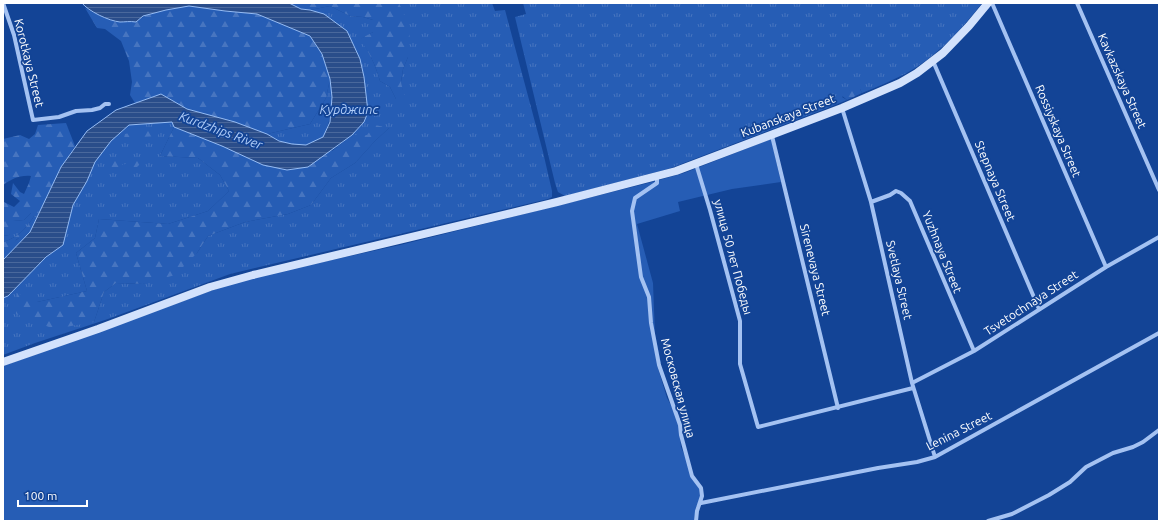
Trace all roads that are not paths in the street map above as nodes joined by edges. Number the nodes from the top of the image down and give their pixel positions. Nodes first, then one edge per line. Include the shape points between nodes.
1 (3, 3) edge
2 (988, 3) edge
3 (992, 3) edge
4 (1077, 3) edge
5 (932, 61) junction
6 (109, 104) dead end
7 (842, 108) junction
8 (772, 136) junction
9 (696, 164) junction
10 (657, 176) junction
11 (1159, 190) edge
12 (870, 202) junction
13 (1159, 237) edge
14 (1106, 267) junction
15 (1039, 308) junction
16 (1159, 332) edge
17 (974, 351) junction
18 (3, 362) edge
19 (912, 383) junction
20 (914, 388) junction
21 (838, 408) junction
22 (1159, 430) edge
23 (936, 457) junction
24 (701, 503) junction
25 (696, 521) edge
26 (988, 521) edge

1 - 6 street, Korotkaya Street via 14,35 33,120 92,110
2 - 5 main road, Kubanskaya Street via 964,31
3 - 14 street, Rossiyskaya Street
4 - 11 street, Kavkazskaya Street
5 - 7 main road, Kubanskaya Street via 900,83
5 - 15 street, Stepnaya Street
7 - 8 main road, Kubanskaya Street
7 - 12 street, Svetlaya Street
8 - 9 main road, Kubanskaya Street
8 - 21 street, Sirenevaya Street
9 - 10 main road, Kubanskaya Street
9 - 21 street, улица 50 лет Победы via 740,322 740,364 758,427
10 - 18 main road, Kubanskaya Street via 568,200 253,274 210,287
10 - 24 street, Московская улица via 657,183 634,198 632,211 641,277 649,297 659,365 680,425 692,476 701,488
12 - 17 street, Yuzhnaya Street via 890,196 896,191 910,201
12 - 19 street, Svetlaya Street
13 - 14 street, Tsvetochnaya Street
14 - 15 street, Tsvetochnaya Street
15 - 17 street, Tsvetochnaya Street
16 - 23 street, Lenina Street
17 - 19 street, Tsvetochnaya Street
19 - 20 street, Svetlaya Street
20 - 21 street
20 - 23 street, Svetlaya Street
22 - 26 street via 1143,442 1086,467 1070,482 1032,504 1012,514
23 - 24 street, Lenina Street
24 - 25 street

